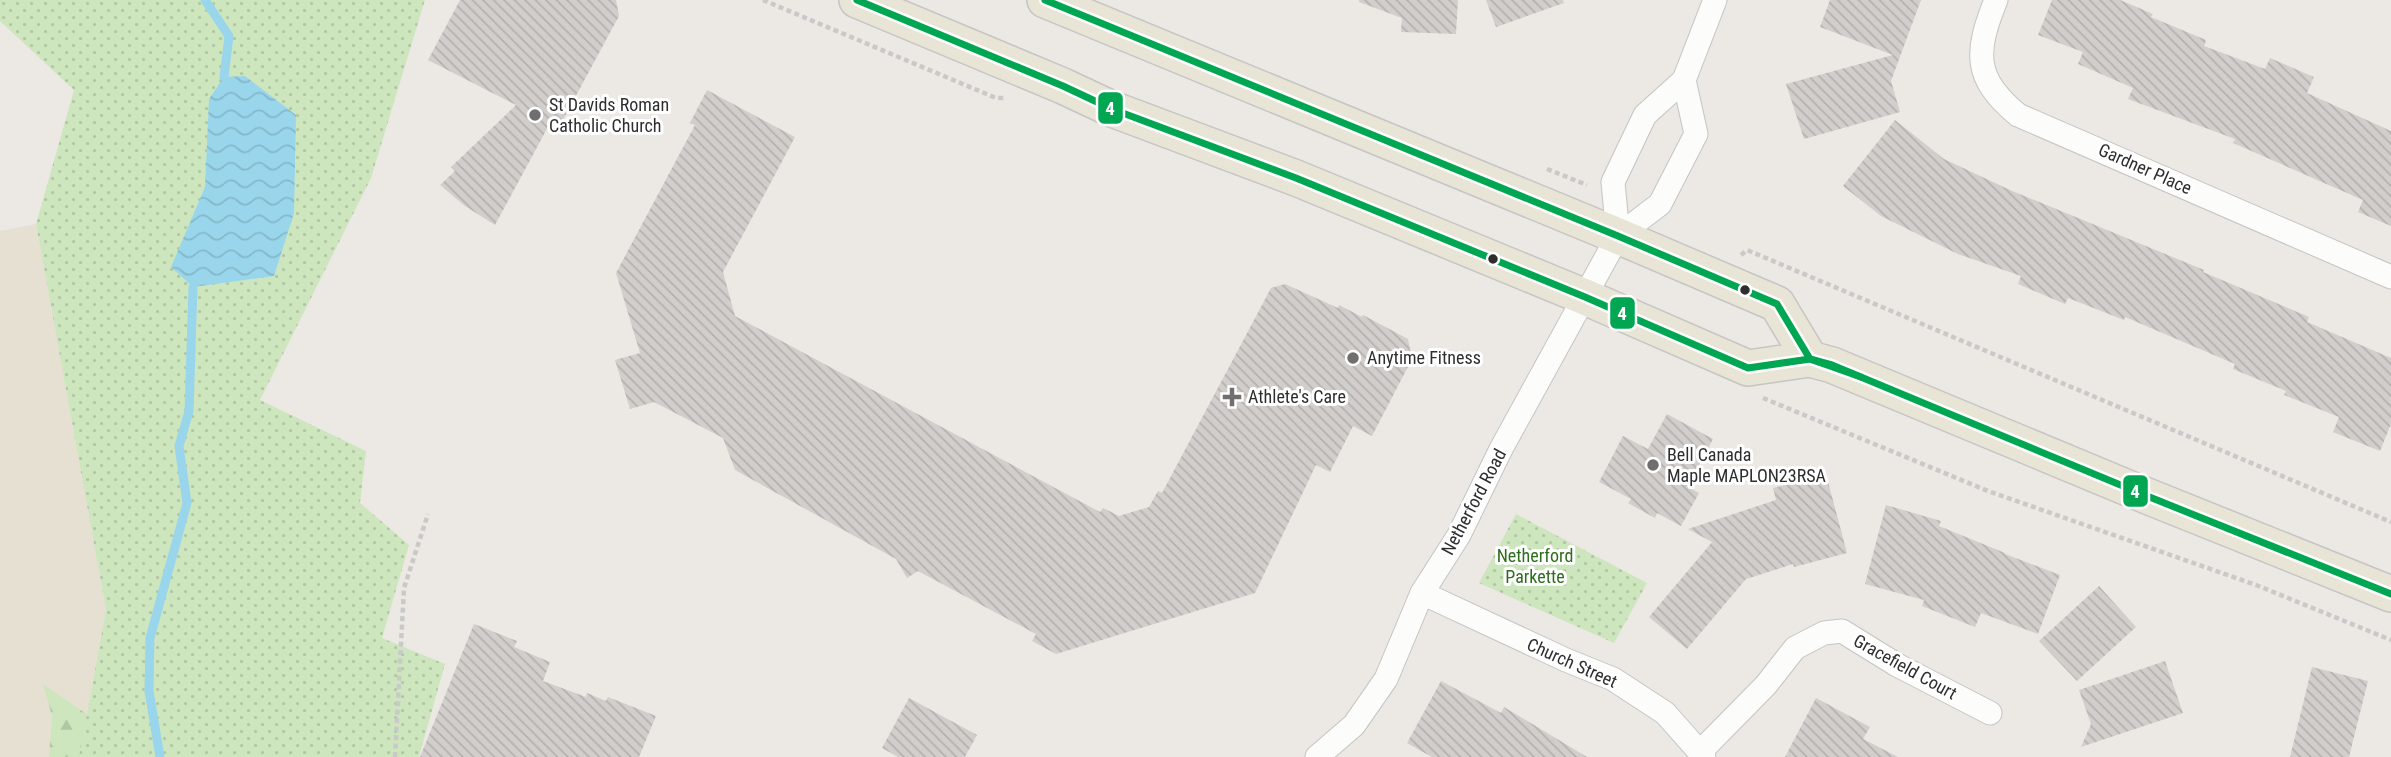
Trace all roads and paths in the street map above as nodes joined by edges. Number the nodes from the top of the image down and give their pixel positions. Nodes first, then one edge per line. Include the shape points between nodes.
1 (857, 0) edge
2 (1045, 0) edge
3 (1715, 0) edge
4 (1996, 0) edge
5 (1684, 80) junction
6 (1618, 236) junction
7 (1737, 259) dead end
8 (2391, 277) edge
9 (1585, 297) junction
10 (1810, 359) junction
11 (1758, 397) dead end
12 (428, 514) dead end
13 (2391, 522) edge
14 (1422, 593) junction
15 (2391, 594) edge
16 (2391, 640) edge
17 (1990, 713) dead end
18 (1702, 755) edge
19 (395, 757) edge
20 (1317, 757) edge

1 - 9 main road via 1112,108
2 - 6 main road
3 - 5 street
4 - 8 street, Gardner Place via 1985,28 1984,76 1998,99 2018,115
5 - 6 street via 1645,115 1613,182
5 - 6 street via 1696,134 1660,204
6 - 9 street, Netherford Road
6 - 10 main road via 1777,304
7 - 13 path via 1748,250
9 - 10 main road via 1748,368
9 - 14 street, Netherford Road via 1459,535
10 - 15 main road
11 - 16 path via 1988,491 2256,585
12 - 19 path via 404,588
14 - 18 street, Church Street via 1613,679 1665,713
14 - 20 street, Netherford Road via 1386,679 1354,725
17 - 18 street, Gracefield Court via 1842,631 1824,633 1795,648

